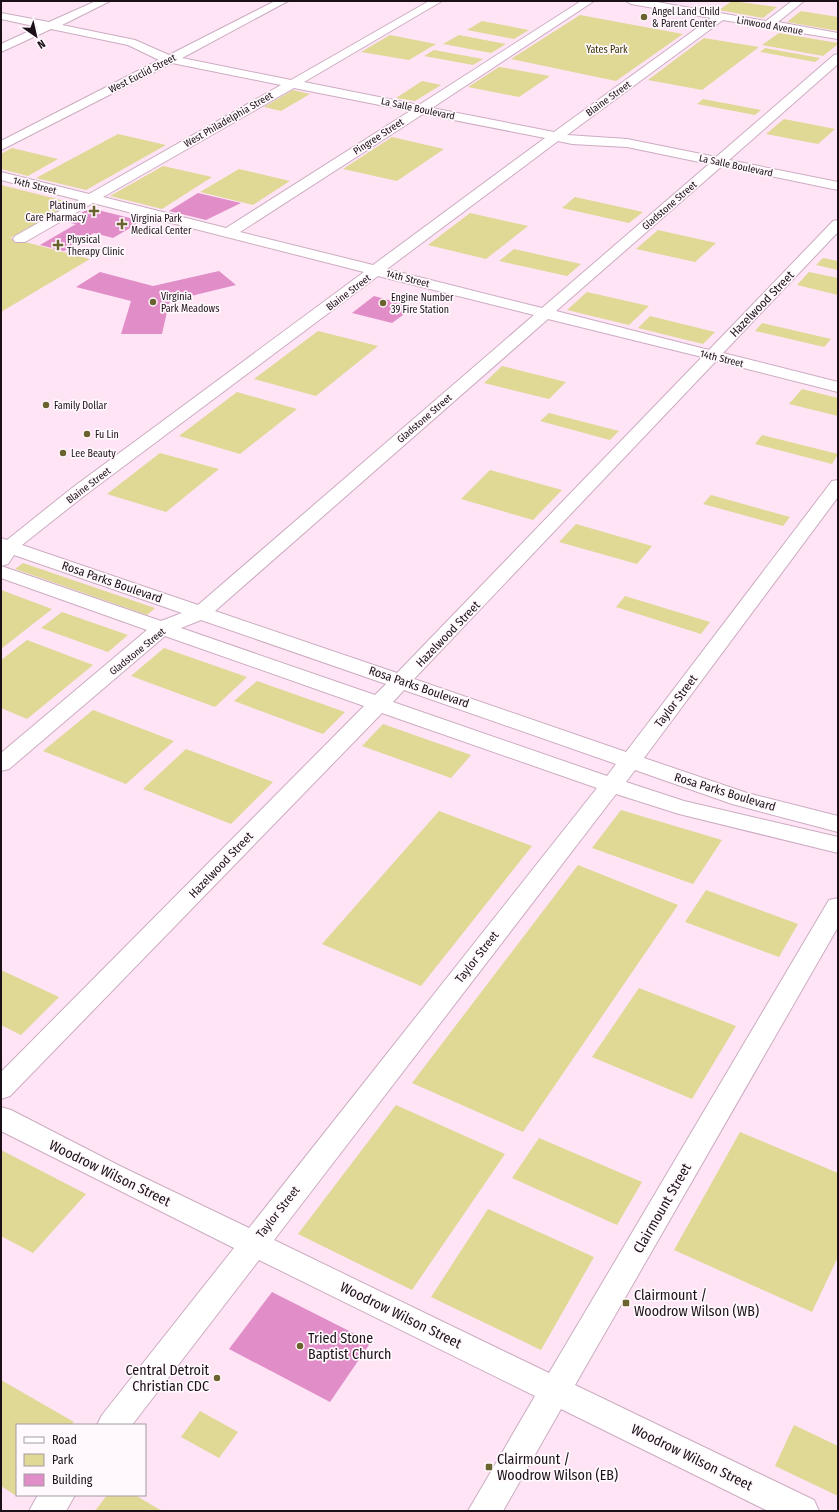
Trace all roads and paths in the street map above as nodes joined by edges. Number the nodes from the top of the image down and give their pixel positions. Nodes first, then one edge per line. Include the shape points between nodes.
1 (105, 1) edge
2 (283, 1) edge
3 (437, 1) edge
4 (590, 1) edge
5 (631, 1) edge
6 (799, 1) edge
7 (664, 4) edge
8 (1, 16) edge
9 (721, 16) junction
10 (769, 24) junction
11 (50, 26) junction
12 (838, 36) edge
13 (1, 48) edge
14 (169, 58) junction
15 (838, 58) edge
16 (292, 83) junction
17 (420, 109) junction
18 (556, 137) junction
19 (1, 146) edge
20 (719, 161) junction
21 (1, 176) edge
22 (838, 186) edge
23 (90, 198) junction
24 (838, 224) edge
25 (229, 233) junction
26 (20, 239) dead end
27 (377, 270) junction
28 (544, 313) junction
29 (713, 356) junction
30 (838, 387) edge
31 (838, 485) edge
32 (4, 551) edge
33 (1, 572) edge
34 (201, 613) junction
35 (162, 628) junction
36 (402, 681) junction
37 (379, 704) junction
38 (630, 761) junction
39 (1, 764) edge
40 (611, 785) junction
41 (838, 824) edge
42 (838, 845) edge
43 (838, 906) edge
44 (1, 1089) edge
45 (1, 1118) edge
46 (254, 1243) junction
47 (555, 1391) junction
48 (114, 1424) edge
49 (58, 1496) edge
50 (46, 1511) edge
51 (485, 1511) edge
52 (802, 1511) edge

1 - 11 street
2 - 14 street, West Euclid Street
3 - 16 street, West Philadelphia Street
4 - 17 street, Pingree Street
5 - 7 street, Linwood Avenue
6 - 10 street
7 - 9 street, Linwood Avenue
8 - 11 street, La Salle Boulevard
9 - 10 street, Linwood Avenue
9 - 18 street, Blaine Street
10 - 12 street, Linwood Avenue
11 - 13 street
11 - 14 street, La Salle Boulevard via 131,42 152,54
14 - 16 street, La Salle Boulevard
14 - 19 street, West Euclid Street
15 - 20 street, Gladstone Street
16 - 17 street, La Salle Boulevard
16 - 23 street, West Philadelphia Street
17 - 18 street, La Salle Boulevard
17 - 25 street, Pingree Street
18 - 20 street, La Salle Boulevard via 585,142 627,143
18 - 27 street, Blaine Street
20 - 22 street, La Salle Boulevard
20 - 28 street, Gladstone Street
21 - 23 street, 14th Street
23 - 25 street, 14th Street
23 - 26 street, West Philadelphia Street
24 - 29 street, Hazelwood Street
25 - 27 street, 14th Street
27 - 28 street, 14th Street
27 - 32 street, Blaine Street via 78,492
28 - 29 street, 14th Street
28 - 34 street, Gladstone Street
29 - 30 street, 14th Street
29 - 36 street, Hazelwood Street
31 - 38 street, Taylor Street
32 - 34 street, Rosa Parks Boulevard
33 - 35 street, Rosa Parks Boulevard
34 - 35 street, Gladstone Street
34 - 36 street, Rosa Parks Boulevard
35 - 37 street, Rosa Parks Boulevard
35 - 39 street, Gladstone Street
36 - 37 street, Hazelwood Street
36 - 38 street, Rosa Parks Boulevard
37 - 40 street, Rosa Parks Boulevard
37 - 44 street, Hazelwood Street
38 - 40 street, Taylor Street
38 - 41 street, Rosa Parks Boulevard via 740,799
40 - 42 street, Rosa Parks Boulevard via 679,807
40 - 46 street, Taylor Street
43 - 47 street, Clairmount Street
45 - 46 street, Woodrow Wilson Street
46 - 47 street, Woodrow Wilson Street
46 - 48 street, Taylor Street
47 - 51 street, Clairmount Street
47 - 52 street, Woodrow Wilson Street
49 - 50 street

